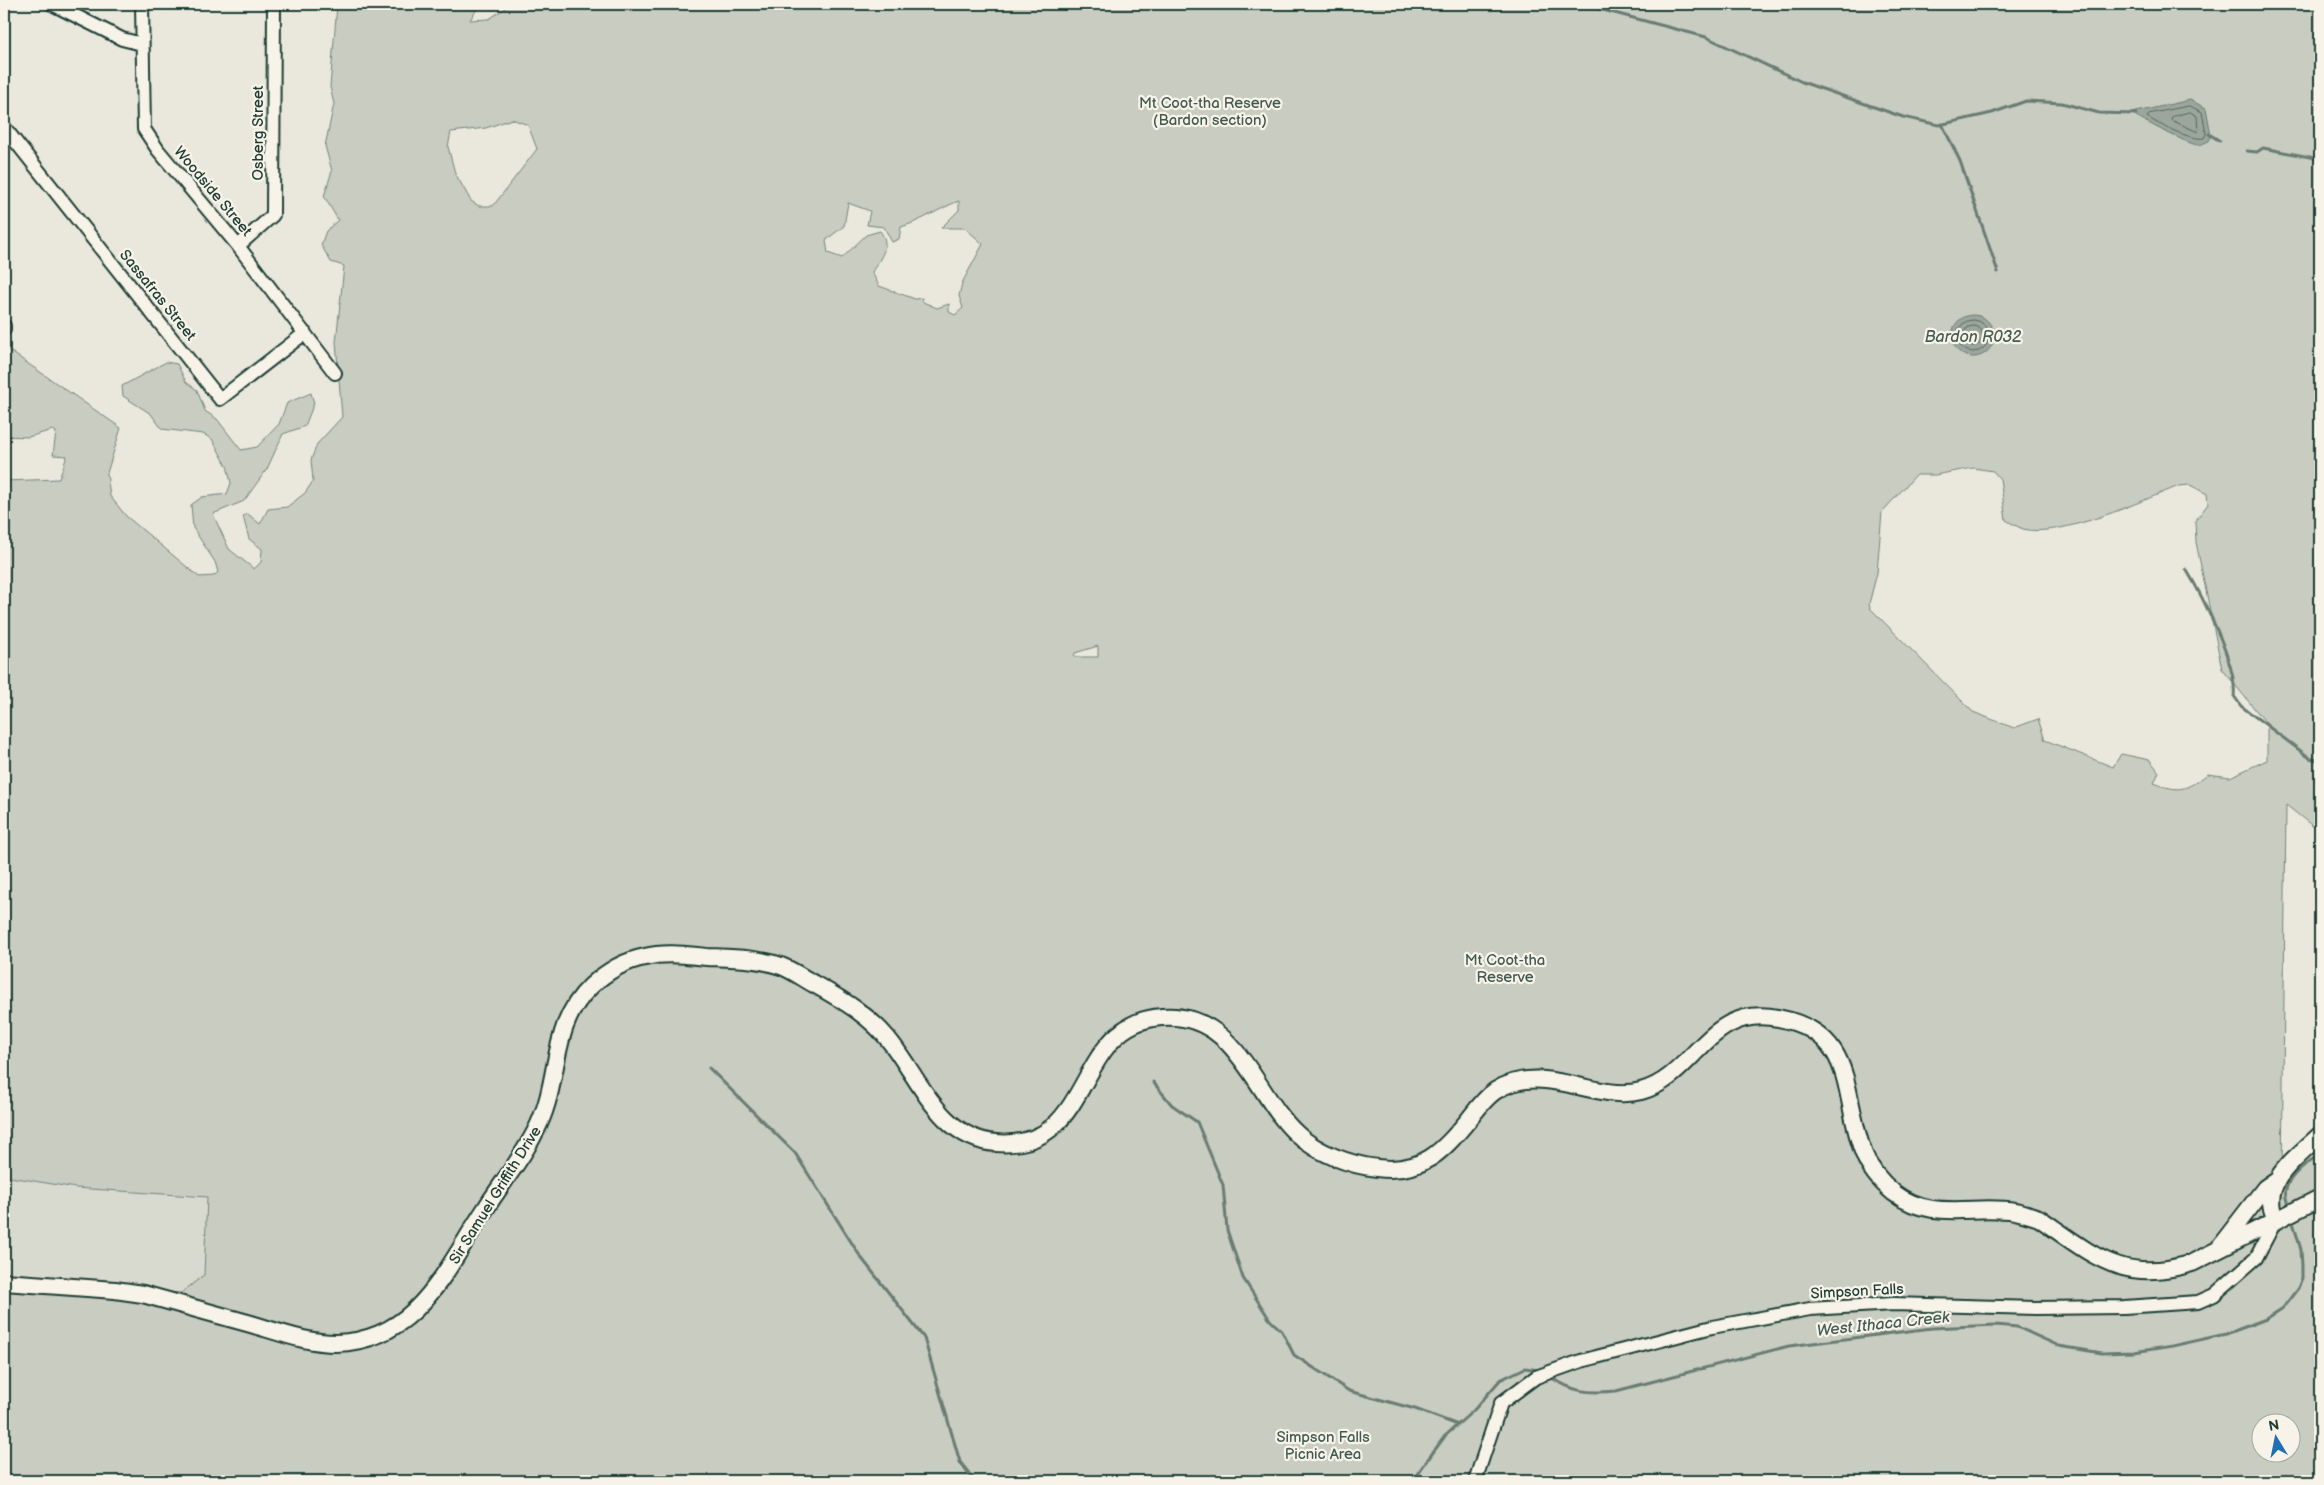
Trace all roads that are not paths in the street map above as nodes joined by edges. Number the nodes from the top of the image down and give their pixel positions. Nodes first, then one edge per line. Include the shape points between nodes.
1 (52, 4) edge
2 (142, 4) edge
3 (274, 4) edge
4 (142, 44) junction
5 (4, 127) edge
6 (238, 246) junction
7 (305, 333) junction
8 (335, 373) dead end
9 (2320, 1135) edge
10 (2275, 1180) junction
11 (2320, 1198) edge
12 (2286, 1214) junction
13 (2218, 1250) junction
14 (4, 1282) edge
15 (1475, 1481) edge

1 - 4 street via 122,39
2 - 4 street, Woodside Street
3 - 6 street, Osberg Street via 273,215
4 - 6 street, Woodside Street via 144,129
5 - 7 street, Sassafras Street via 220,399
6 - 7 street, Woodside Street
7 - 8 street, Woodside Street
9 - 10 main road
10 - 12 main road via 2271,1200
10 - 13 main road via 2265,1188
11 - 12 main road, Sir Samuel Griffith Drive
12 - 13 main road, Sir Samuel Griffith Drive
12 - 15 street, Simpson Falls via 2256,1258 2214,1295 2198,1302 2124,1308 1893,1304 1810,1309 1712,1327 1581,1361 1536,1377 1501,1403
13 - 14 main road, Sir Samuel Griffith Drive via 2172,1269 2142,1272 2102,1260 2039,1218 2014,1210 1951,1212 1906,1201 1889,1189 1864,1156 1845,1074 1831,1048 1796,1022 1768,1016 1739,1020 1722,1027 1671,1076 1643,1090 1627,1093 1537,1079 1516,1082 1496,1090 1447,1147 1435,1156 1411,1167 1383,1169 1328,1154 1302,1139 1282,1118 1233,1049 1206,1027 1180,1017 1138,1023 1117,1035 1100,1053 1061,1121 1046,1133 1014,1143 999,1144 977,1139 946,1122 891,1042 842,999 782,966 667,954 624,962 598,980 574,1003 562,1032 545,1109 530,1141 438,1286 410,1315 390,1328 354,1341 319,1342 143,1294

